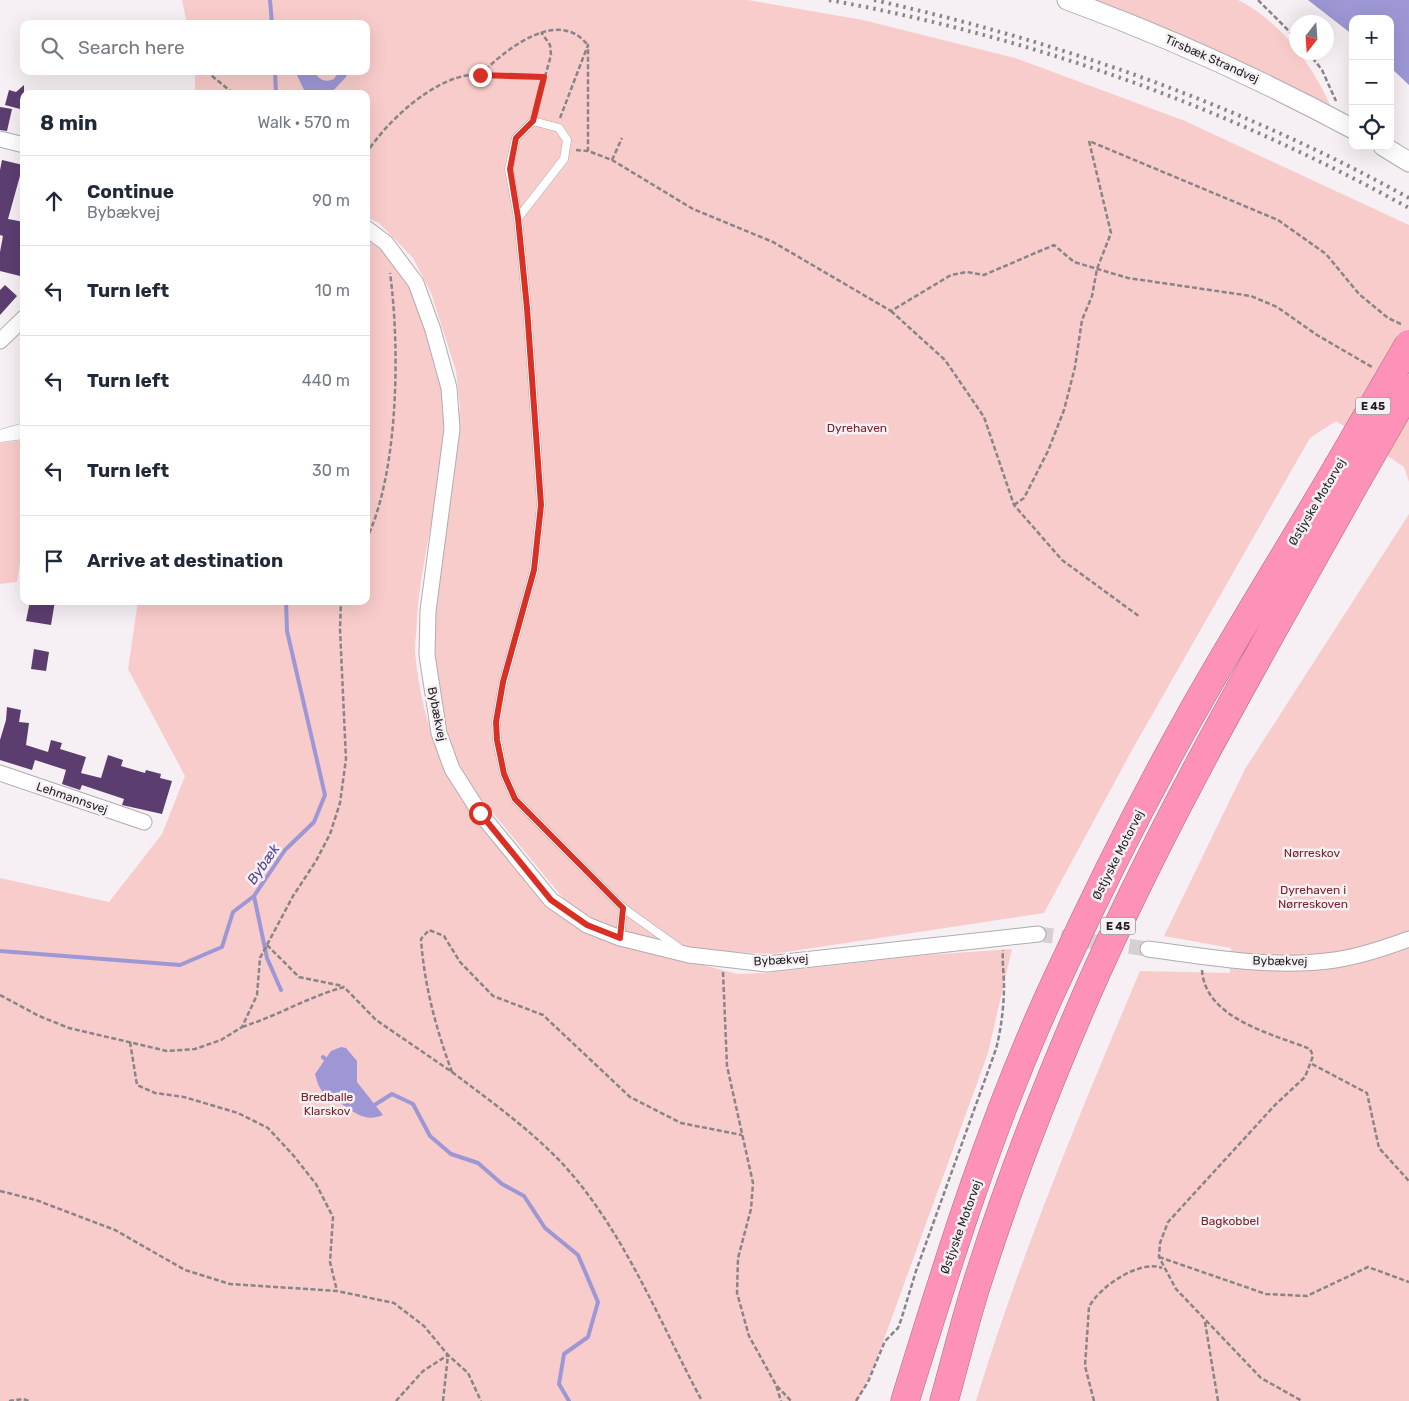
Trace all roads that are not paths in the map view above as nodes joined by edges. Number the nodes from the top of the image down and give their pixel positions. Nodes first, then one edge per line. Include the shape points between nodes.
1 (1067, 0) edge
2 (1349, 127) edge
3 (0, 141) edge
4 (20, 144) edge
5 (1390, 150) edge
6 (1409, 162) edge
7 (518, 218) junction
8 (370, 231) edge
9 (20, 322) edge
10 (0, 341) edge
11 (1409, 344) edge
12 (1409, 389) edge
13 (20, 428) edge
14 (0, 434) edge
15 (20, 436) edge
16 (0, 438) edge
17 (1347, 474) junction
18 (0, 773) edge
19 (144, 822) dead end
20 (623, 908) junction
21 (1038, 934) tunnel mouth
22 (620, 938) junction
23 (1409, 939) edge
24 (1148, 949) tunnel mouth
25 (689, 955) junction
26 (905, 1401) edge
27 (944, 1401) edge

1 - 2 street, Tirsbæk Strandvej via 1190,48
3 - 4 street
5 - 6 street
7 - 7 lane via 510,169 516,138 533,121 557,127 567,140 564,159
7 - 20 lane via 541,505 534,570 503,682 496,722 497,740 504,774 515,799
8 - 22 street, Bybækvej via 386,242 416,283 449,388 452,429 428,610 427,655 439,733 452,769 480,813 551,900 587,925
9 - 10 street
11 - 17 highway, Østjyske Motorvej / E 45, bridge
12 - 17 highway, Østjyske Motorvej / E 45, bridge
13 - 14 lane
15 - 16 lane
17 - 26 highway, Østjyske Motorvej / E 45 via 1189,718 1057,979 1010,1092 946,1265
17 - 27 highway, Østjyske Motorvej / E 45 via 1144,871 1085,997 1042,1100 980,1274
18 - 19 street, Lehmannsvej
20 - 22 lane
20 - 25 lane
21 - 25 street, Bybækvej via 766,964
22 - 25 street, Bybækvej
23 - 24 street, Bybækvej via 1377,951 1335,960 1287,964

